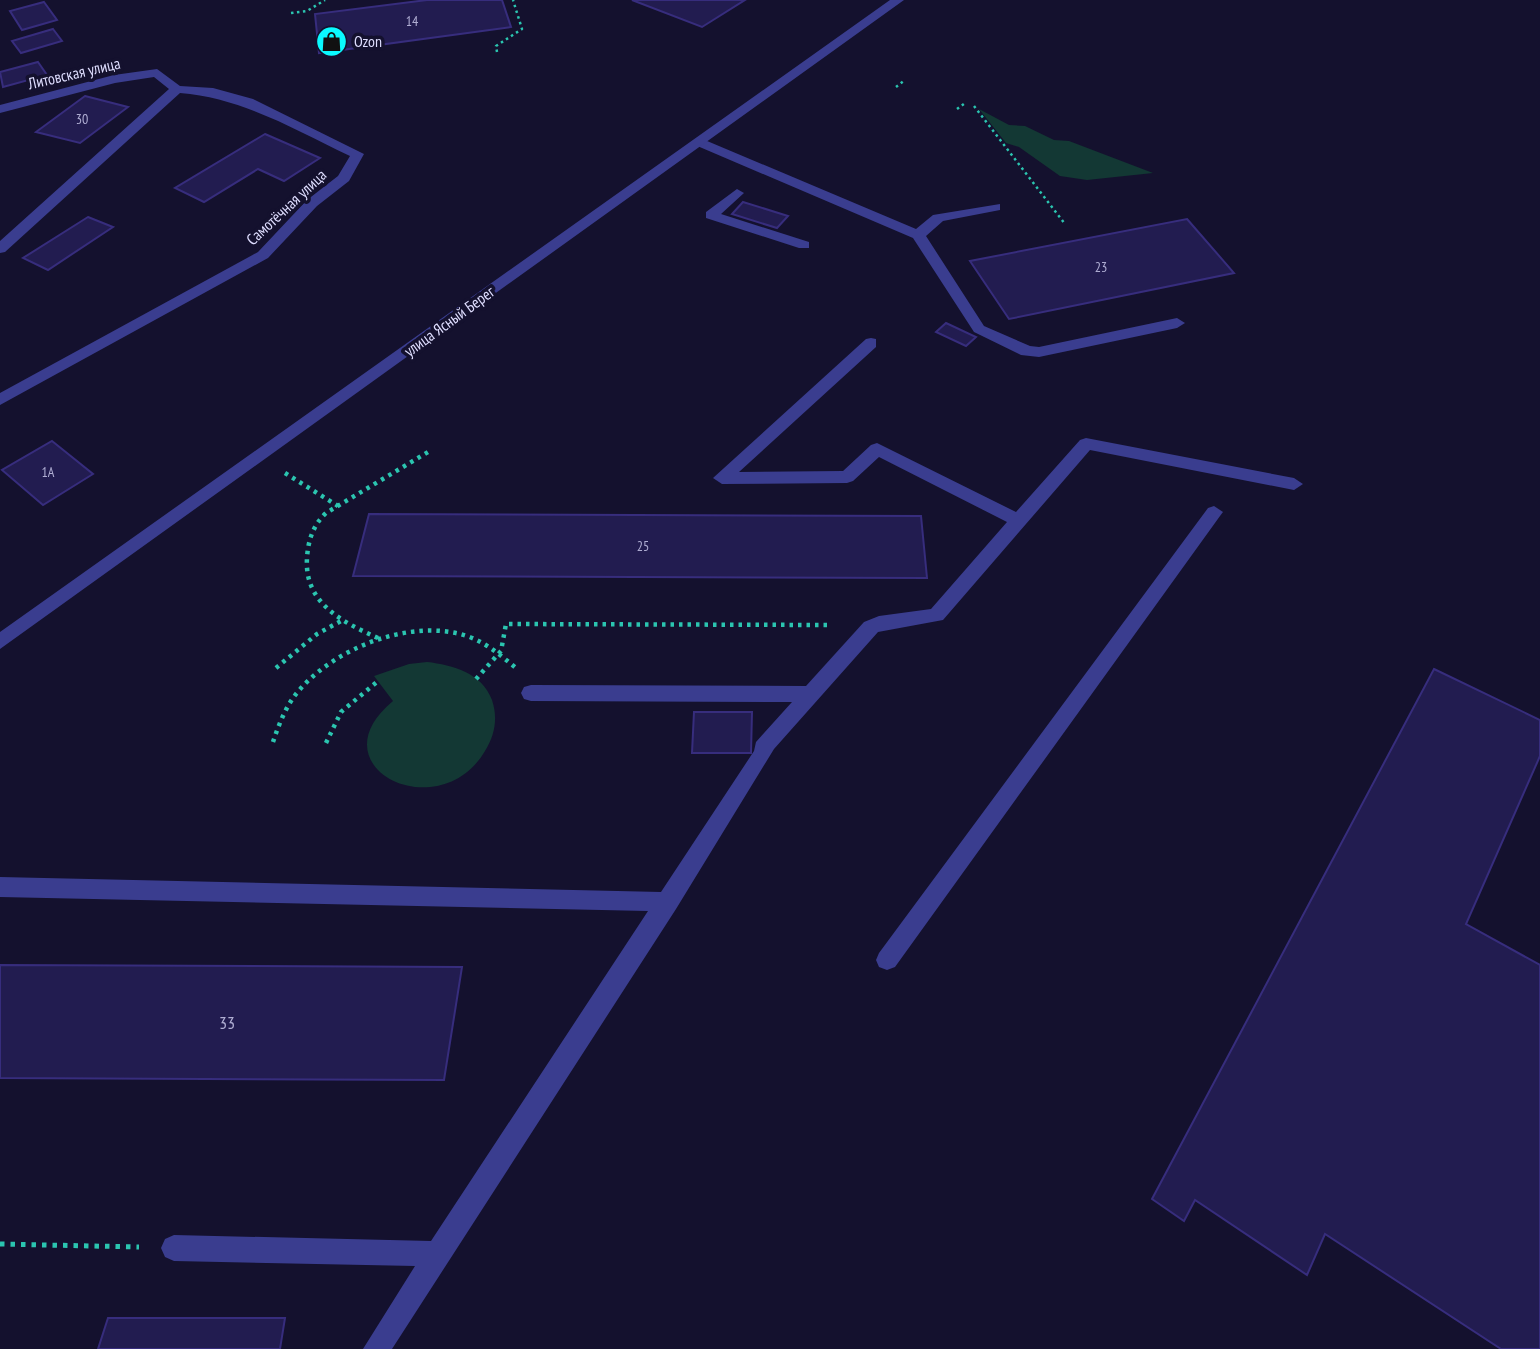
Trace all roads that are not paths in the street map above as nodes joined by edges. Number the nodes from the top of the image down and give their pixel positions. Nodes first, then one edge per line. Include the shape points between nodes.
1 (898, 0) edge
2 (177, 89) junction
3 (0, 109) edge
4 (700, 142) junction
5 (737, 193) dead end
6 (995, 207) dead end
7 (918, 235) junction
8 (804, 245) dead end
9 (0, 249) edge
10 (1177, 323) dead end
11 (870, 343) dead end
12 (0, 400) edge
13 (1294, 484) dead end
14 (1214, 512) dead end
15 (1019, 521) junction
16 (0, 642) edge
17 (531, 693) road end
18 (809, 694) junction
19 (0, 887) edge
20 (668, 902) junction
21 (887, 960) dead end
22 (174, 1248) road end
23 (439, 1254) junction
24 (376, 1349) edge

1 - 4 street, улица Ясный Берег
2 - 3 street, Литовская улица via 157,73 114,79
2 - 9 street
2 - 12 street, Самотёчная улица via 213,92 248,102 357,154 344,178 263,255
4 - 7 street
4 - 16 street, улица Ясный Берег
5 - 8 street via 711,215
6 - 7 street via 938,218
7 - 10 lane via 979,329 1027,351
11 - 15 street via 722,478 847,477 877,449
13 - 15 street via 1086,444
14 - 21 street
15 - 18 street via 936,615 879,623
17 - 18 street
18 - 20 street via 764,749
19 - 20 street
20 - 23 street
22 - 23 street
23 - 24 street

